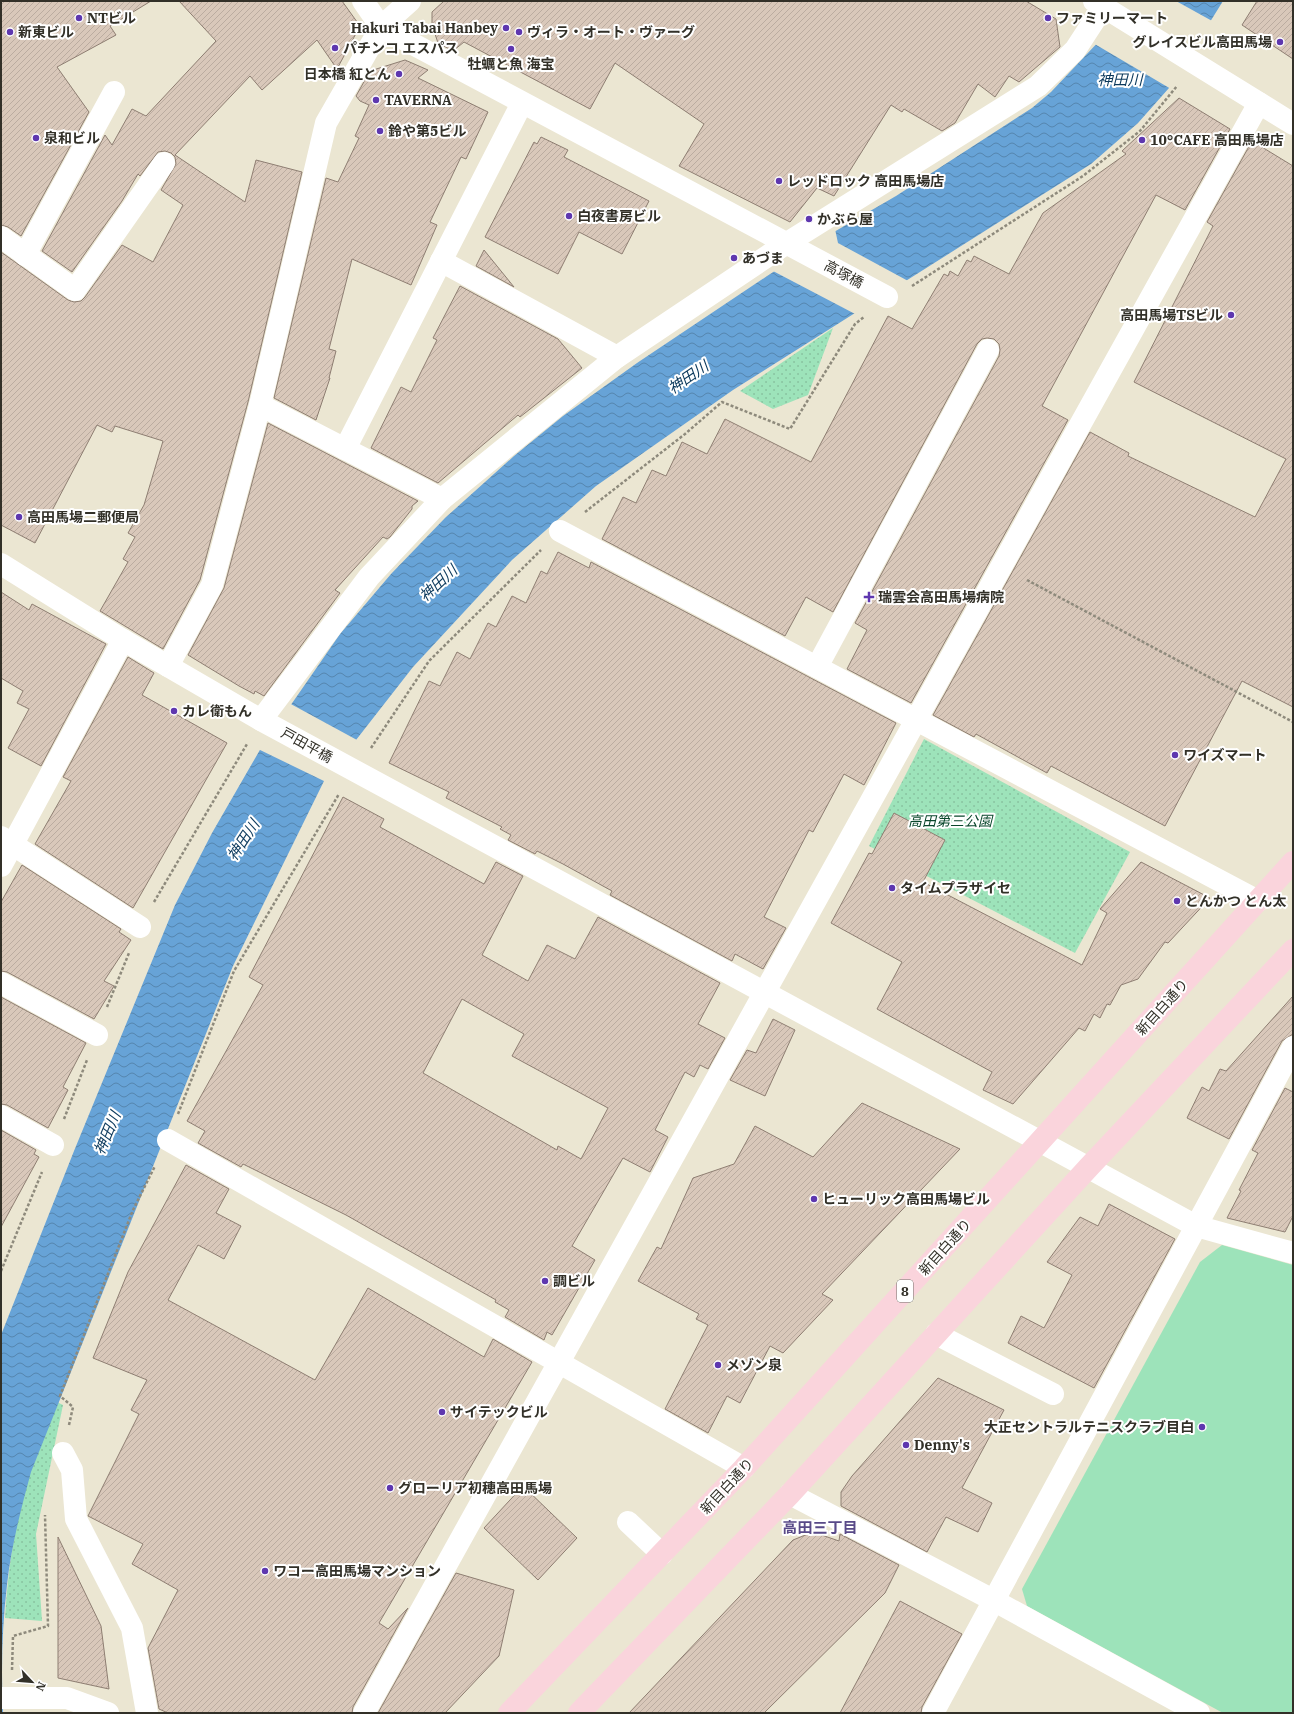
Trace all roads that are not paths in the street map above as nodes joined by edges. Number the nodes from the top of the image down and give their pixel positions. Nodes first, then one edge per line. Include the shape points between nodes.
1 (363, 1) edge
2 (410, 1) edge
3 (1103, 6) edge
4 (381, 27) junction
5 (114, 92) dead end
6 (522, 103) junction
7 (1259, 103) junction
8 (1293, 124) edge
9 (164, 163) dead end
10 (1, 237) edge
11 (794, 247) junction
12 (25, 255) junction
13 (441, 261) junction
14 (887, 297) dead end
15 (988, 350) dead end
16 (617, 357) junction
17 (260, 405) junction
18 (345, 449) junction
19 (442, 499) junction
20 (560, 531) dead end
21 (1, 564) edge
22 (123, 640) junction
23 (168, 666) junction
24 (817, 667) junction
25 (916, 720) junction
26 (265, 722) junction
27 (7, 840) edge
28 (1293, 862) edge
29 (1, 866) edge
30 (1258, 901) junction
31 (140, 927) road end
32 (1293, 950) edge
33 (1, 983) edge
34 (764, 993) junction
35 (96, 1035) road end
36 (1293, 1047) edge
37 (1, 1116) edge
38 (168, 1140) dead end
39 (1040, 1142) junction
40 (53, 1145) road end
41 (1088, 1168) junction
42 (1196, 1226) junction
43 (1293, 1253) edge
44 (936, 1334) junction
45 (559, 1363) junction
46 (1053, 1394) dead end
47 (63, 1453) dead end
48 (744, 1468) junction
49 (790, 1494) junction
50 (628, 1522) dead end
51 (662, 1554) junction
52 (993, 1600) junction
53 (1, 1698) edge
54 (108, 1713) edge
55 (147, 1713) edge
56 (364, 1713) edge
57 (509, 1713) edge
58 (579, 1713) edge
59 (933, 1713) edge
60 (1199, 1713) edge

1 - 4 street
2 - 4 street
3 - 7 street
3 - 11 street via 1075,50 1038,86
4 - 6 street, 高塚橋
4 - 17 street via 326,122
5 - 12 street
6 - 11 street, 高塚橋
6 - 13 street
7 - 8 street
7 - 25 street
9 - 12 street via 75,290
10 - 12 street
11 - 14 street, 高塚橋
11 - 16 street
13 - 16 street
13 - 18 street
15 - 24 street
16 - 19 street
17 - 18 street
17 - 23 street via 212,585
18 - 19 street
19 - 26 street via 369,577
20 - 24 street
21 - 22 street, 戸田平橋
22 - 23 street, 戸田平橋
22 - 27 street
23 - 26 street, 戸田平橋
24 - 25 street
25 - 30 street
25 - 34 street
26 - 34 street, 戸田平橋
27 - 29 street
27 - 31 street
28 - 30 main road, 新目白通り / 8
30 - 39 main road, 新目白通り / 8
32 - 41 main road
33 - 35 street
34 - 39 street, 戸田平橋
34 - 45 street
36 - 42 street
37 - 40 street
38 - 45 street
39 - 41 street, 戸田平橋
39 - 48 main road, 新目白通り / 8
41 - 42 street, 戸田平橋
41 - 44 main road
42 - 43 street, 戸田平橋
42 - 52 street
44 - 46 street
44 - 49 main road
45 - 48 street
45 - 56 street
47 - 55 street via 72,1470 76,1519 132,1628
48 - 51 main road, 新目白通り / 8
49 - 52 street
49 - 58 main road
50 - 51 street
51 - 57 main road, 新目白通り / 8
52 - 59 street
52 - 60 street
53 - 54 street via 67,1698

